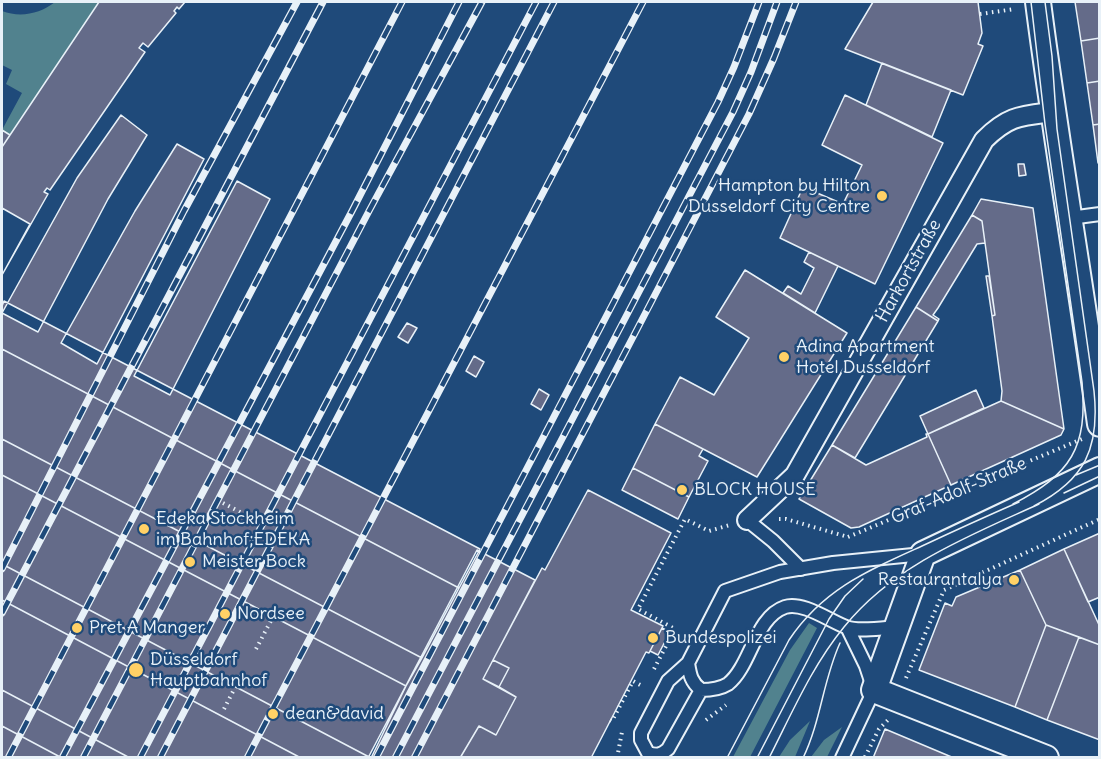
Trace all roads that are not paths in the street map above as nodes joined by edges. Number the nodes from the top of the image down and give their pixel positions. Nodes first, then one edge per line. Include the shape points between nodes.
1 (1038, 2) edge
2 (1052, 112) junction
3 (1100, 214) edge
4 (1070, 218) junction
5 (1100, 424) edge
6 (1100, 470) edge
7 (747, 520) joint
8 (923, 554) junction
9 (801, 569) junction
10 (897, 627) junction
11 (848, 628) junction
12 (688, 663) junction
13 (701, 690) junction
14 (874, 690) junction
15 (842, 758) edge
16 (1046, 758) edge

1 - 2 street
2 - 4 street
2 - 7 street, Harkortstraße via 1011,118 984,140 795,476
3 - 4 lane
4 - 5 street
6 - 8 street
7 - 9 lane
8 - 9 lane
8 - 10 street
9 - 12 lane via 725,591
10 - 11 lane
10 - 14 street
11 - 13 lane via 803,608 783,607 767,621 735,677 721,687
11 - 14 lane
12 - 13 lane via 690,677
12 - 13 lane via 668,681 641,733 648,753 662,754 668,748
14 - 15 lane
14 - 16 street

